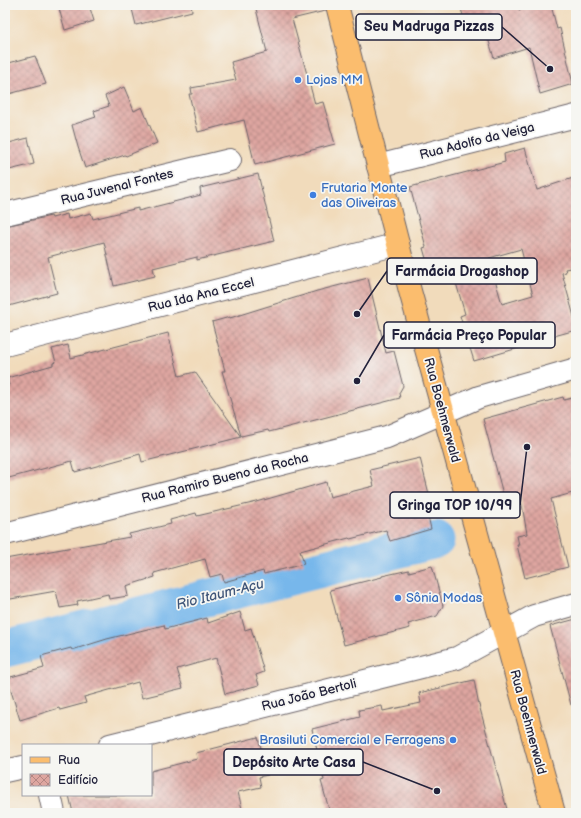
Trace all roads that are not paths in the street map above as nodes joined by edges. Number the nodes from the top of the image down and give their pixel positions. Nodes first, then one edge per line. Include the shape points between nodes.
1 (337, 5) edge
2 (576, 116) edge
3 (230, 160) dead end
4 (378, 166) junction
5 (5, 214) edge
6 (398, 244) junction
7 (5, 345) edge
8 (576, 369) edge
9 (443, 413) junction
10 (5, 534) edge
11 (576, 604) edge
12 (504, 633) junction
13 (114, 744) edge
14 (22, 767) edge
15 (5, 772) edge
16 (50, 796) edge
17 (54, 813) edge
18 (554, 813) edge

1 - 4 main road, Rua Boehmerwald
2 - 4 street, Rua Adolfo da Veiga
3 - 5 street, Rua Juvenal Fontes
4 - 6 main road, Rua Boehmerwald
6 - 7 street, Rua Ida Ana Eccel
6 - 9 main road, Rua Boehmerwald
8 - 9 street, Rua Ramiro Bueno da Rocha via 479,397
9 - 10 street, Rua Ramiro Bueno da Rocha via 387,437
9 - 12 main road, Rua Boehmerwald
11 - 12 street, Rua João Bertoli via 534,616
12 - 13 street, Rua João Bertoli via 457,658
12 - 18 main road, Rua Boehmerwald
14 - 15 street
16 - 17 street

